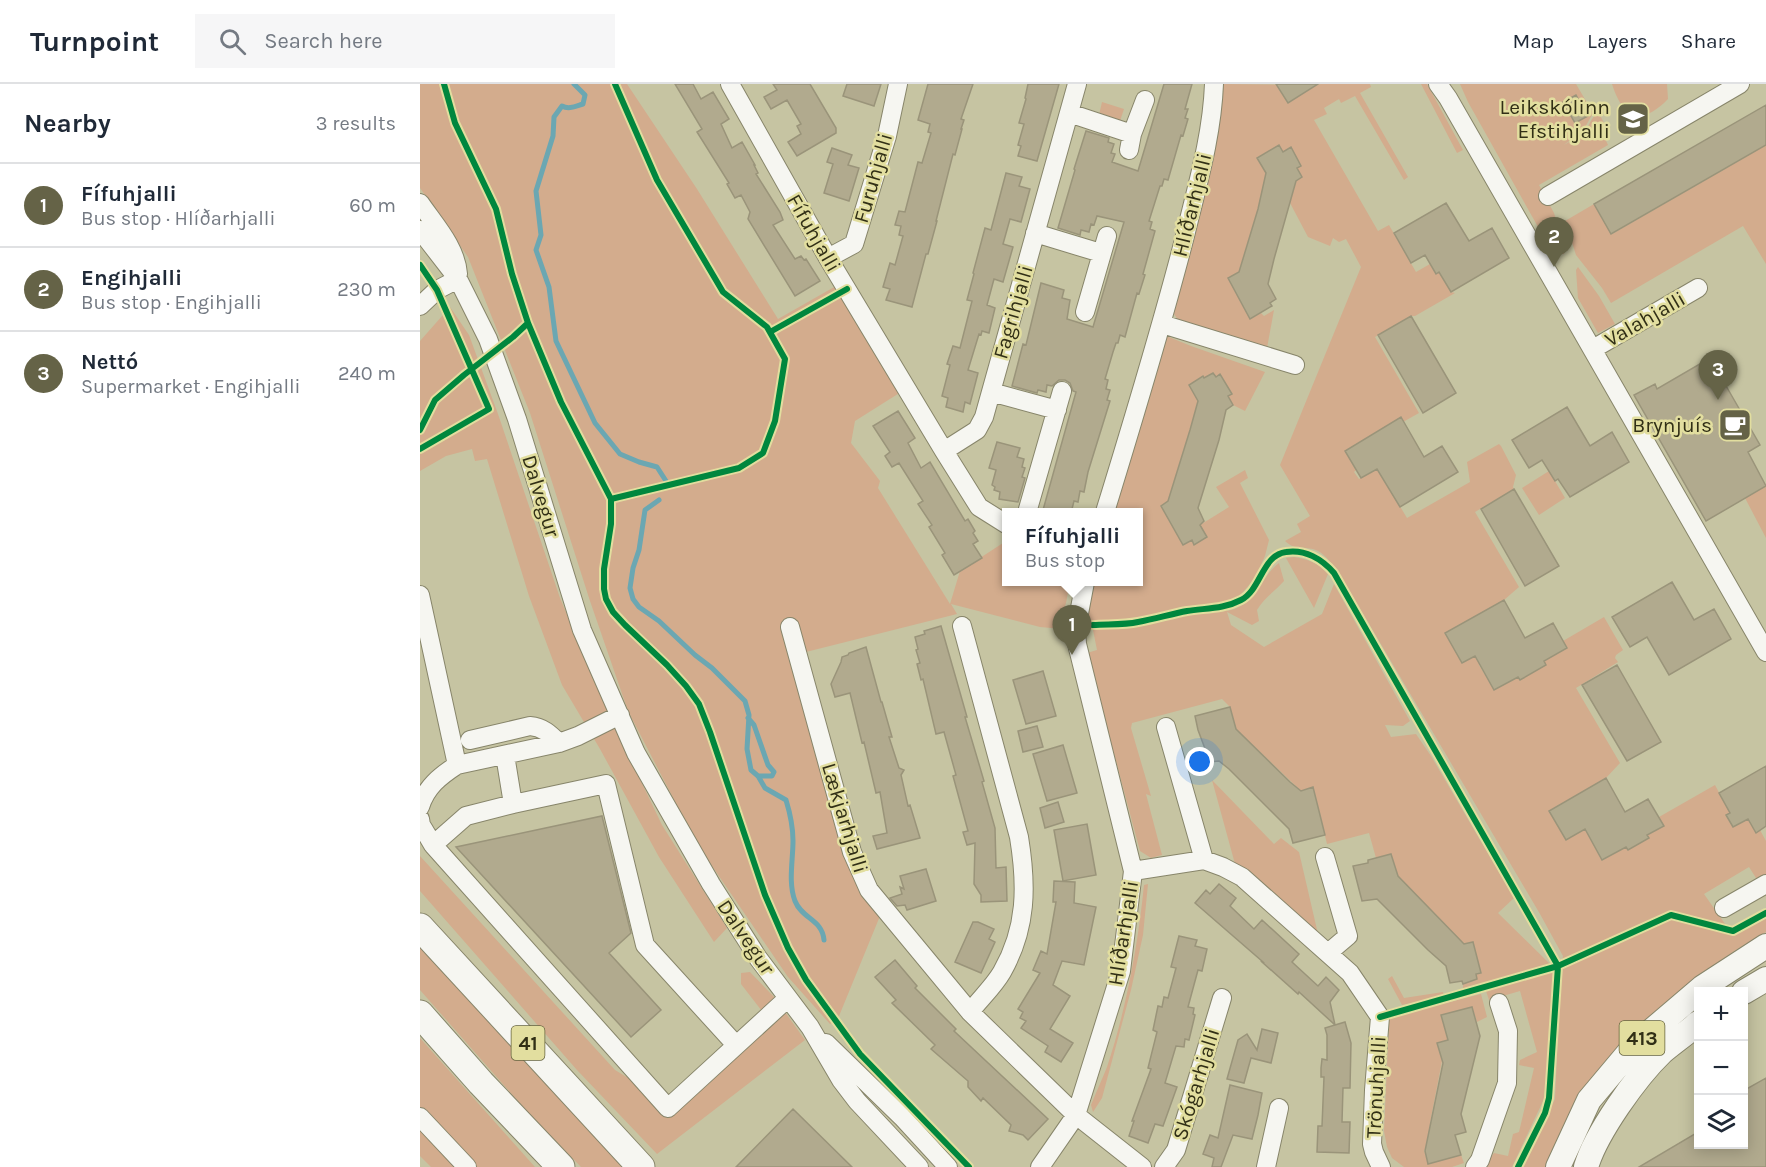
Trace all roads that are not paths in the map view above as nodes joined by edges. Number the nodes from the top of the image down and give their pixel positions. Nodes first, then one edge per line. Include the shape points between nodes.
1 (730, 84) edge
2 (898, 84) edge
3 (1077, 84) edge
4 (1214, 84) edge
5 (1740, 84) edge
6 (1443, 89) edge
7 (1145, 100) dead end
8 (1069, 113) junction
9 (1548, 196) dead end
10 (420, 203) edge
11 (420, 230) edge
12 (1035, 233) junction
13 (828, 258) junction
14 (459, 279) junction
15 (1698, 288) dead end
16 (420, 306) edge
17 (1085, 312) dead end
18 (1162, 324) junction
19 (1593, 350) junction
20 (1295, 365) dead end
21 (1062, 391) dead end
22 (991, 392) junction
23 (1057, 411) junction
24 (944, 451) junction
25 (1028, 508) edge
26 (1107, 508) edge
27 (1002, 521) edge
28 (1084, 586) edge
29 (420, 595) edge
30 (790, 627) dead end
31 (962, 627) dead end
32 (1766, 652) edge
33 (620, 715) junction
34 (1166, 728) dead end
35 (470, 740) dead end
36 (559, 743) junction
37 (505, 755) junction
38 (457, 765) junction
39 (513, 804) junction
40 (420, 807) edge
41 (420, 820) edge
42 (433, 845) junction
43 (1325, 857) dead end
44 (1204, 860) junction
45 (1133, 871) junction
46 (1766, 884) edge
47 (1724, 909) dead end
48 (420, 927) edge
49 (1766, 946) edge
50 (1328, 953) junction
51 (1766, 979) edge
52 (1748, 989) edge
53 (788, 998) junction
54 (1222, 998) dead end
55 (1499, 1003) dead end
56 (970, 1012) junction
57 (420, 1014) edge
58 (1694, 1026) edge
59 (810, 1027) junction
60 (736, 1045) junction
61 (1279, 1108) dead end
62 (1076, 1115) junction
63 (420, 1117) edge
64 (640, 1165) edge
65 (467, 1167) edge
66 (561, 1167) edge
67 (919, 1167) edge
68 (948, 1167) edge
69 (1040, 1167) edge
70 (1142, 1167) edge
71 (1164, 1167) edge
72 (1266, 1167) edge
73 (1381, 1167) edge
74 (1475, 1167) edge
75 (1558, 1167) edge
76 (1586, 1167) edge

1 - 13 street, Fífuhjalli
2 - 13 street, Furuhjalli via 854,244
3 - 8 street, Fagrihjalli
4 - 18 street, Hlíðarhjalli via 1213,111 1200,175
5 - 9 street
6 - 19 street
7 - 8 street via 1131,142
8 - 12 street, Fagrihjalli
10 - 14 street, Dalvegur via 447,241 457,261
11 - 14 street, Dalvegur
12 - 17 street via 1104,245
12 - 22 street, Fagrihjalli
13 - 24 street, Fífuhjalli
14 - 16 street via 437,290
14 - 33 street, Dalvegur via 496,359 582,630
15 - 19 street, Valahjalli
18 - 20 street
18 - 26 street, Hlíðarhjalli
19 - 32 street
21 - 23 street
22 - 23 street
22 - 24 street, Fagrihjalli via 977,430
23 - 25 street
24 - 27 street, Fífuhjalli via 979,507
28 - 45 street, Hlíðarhjalli via 1077,644
29 - 38 street
30 - 56 street, Lækjarhjalli via 852,852 869,890
31 - 56 street via 1019,837 1024,872 1024,906 1015,944 1001,974
33 - 36 street
33 - 53 street, Dalvegur via 636,753 711,884
34 - 44 street
35 - 36 street via 530,726 538,727
36 - 37 street
37 - 38 street
37 - 39 street
38 - 40 street via 428,788
39 - 42 street via 466,816
39 - 60 street via 606,784 645,945
41 - 42 street
42 - 60 street via 668,1108
43 - 50 street via 1348,936
44 - 45 street
44 - 50 street, Trönuhjalli via 1242,877
45 - 62 street, Hlíðarhjalli via 1121,971
46 - 47 street
48 - 64 highway, 41
49 - 75 main road, 413 via 1703,987 1636,1044 1590,1100
50 - 73 street, Trönuhjalli via 1350,973 1380,1017 1372,1144
51 - 52 main road
53 - 59 street, Dalvegur
53 - 60 street
54 - 71 street, Skógarhjalli via 1176,1150
55 - 74 street via 1508,1031 1507,1083
56 - 62 street, Lækjarhjalli
57 - 66 highway
58 - 76 main road, 413 via 1661,1053 1623,1098
59 - 67 street, Dalvegur via 857,1101
59 - 68 street, Dalvegur
61 - 72 street
62 - 69 street, Hlíðarhjalli
62 - 70 street
63 - 65 street

